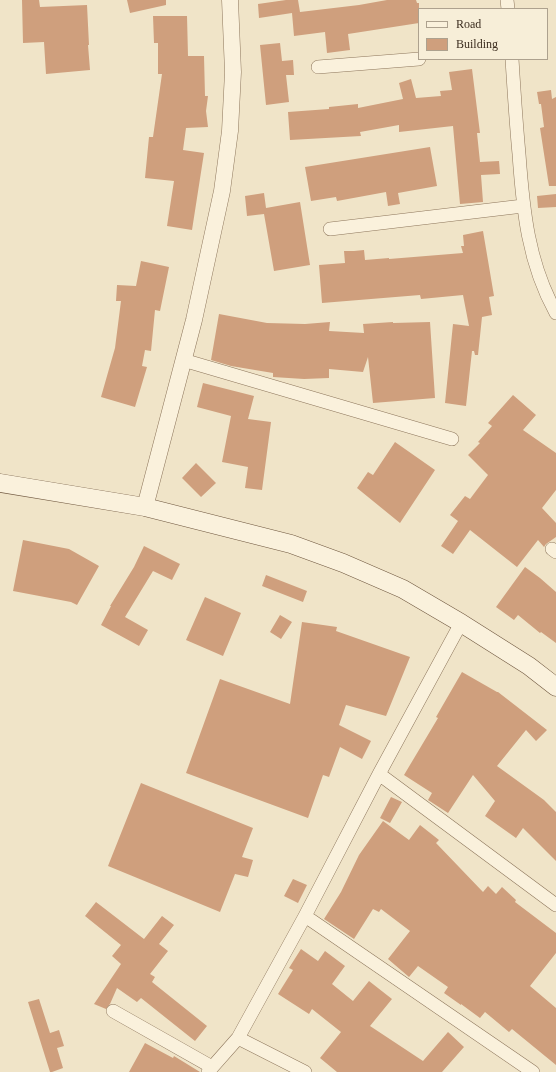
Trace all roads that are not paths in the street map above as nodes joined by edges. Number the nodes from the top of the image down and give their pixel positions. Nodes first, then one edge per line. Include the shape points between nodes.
1 (230, 0) edge
2 (418, 59) edge
3 (512, 60) edge
4 (318, 67) dead end
5 (523, 206) junction
6 (330, 229) dead end
7 (556, 313) edge
8 (183, 360) junction
9 (452, 439) dead end
10 (4, 484) edge
11 (145, 507) junction
12 (461, 623) junction
13 (556, 687) edge
14 (379, 774) junction
15 (556, 905) edge
16 (305, 916) junction
17 (113, 1011) dead end
18 (238, 1038) junction
19 (210, 1070) edge
20 (305, 1072) edge
21 (533, 1072) edge

1 - 8 street via 233,72 230,131 223,184
2 - 4 street
3 - 5 street
5 - 6 street
5 - 7 street via 539,277
8 - 9 street
8 - 11 street
10 - 11 main road
11 - 12 main road via 291,544 403,589
12 - 13 main road via 529,666
12 - 14 street
14 - 15 street
14 - 16 street
16 - 18 street
16 - 21 street
17 - 19 street
18 - 19 street
18 - 20 street

